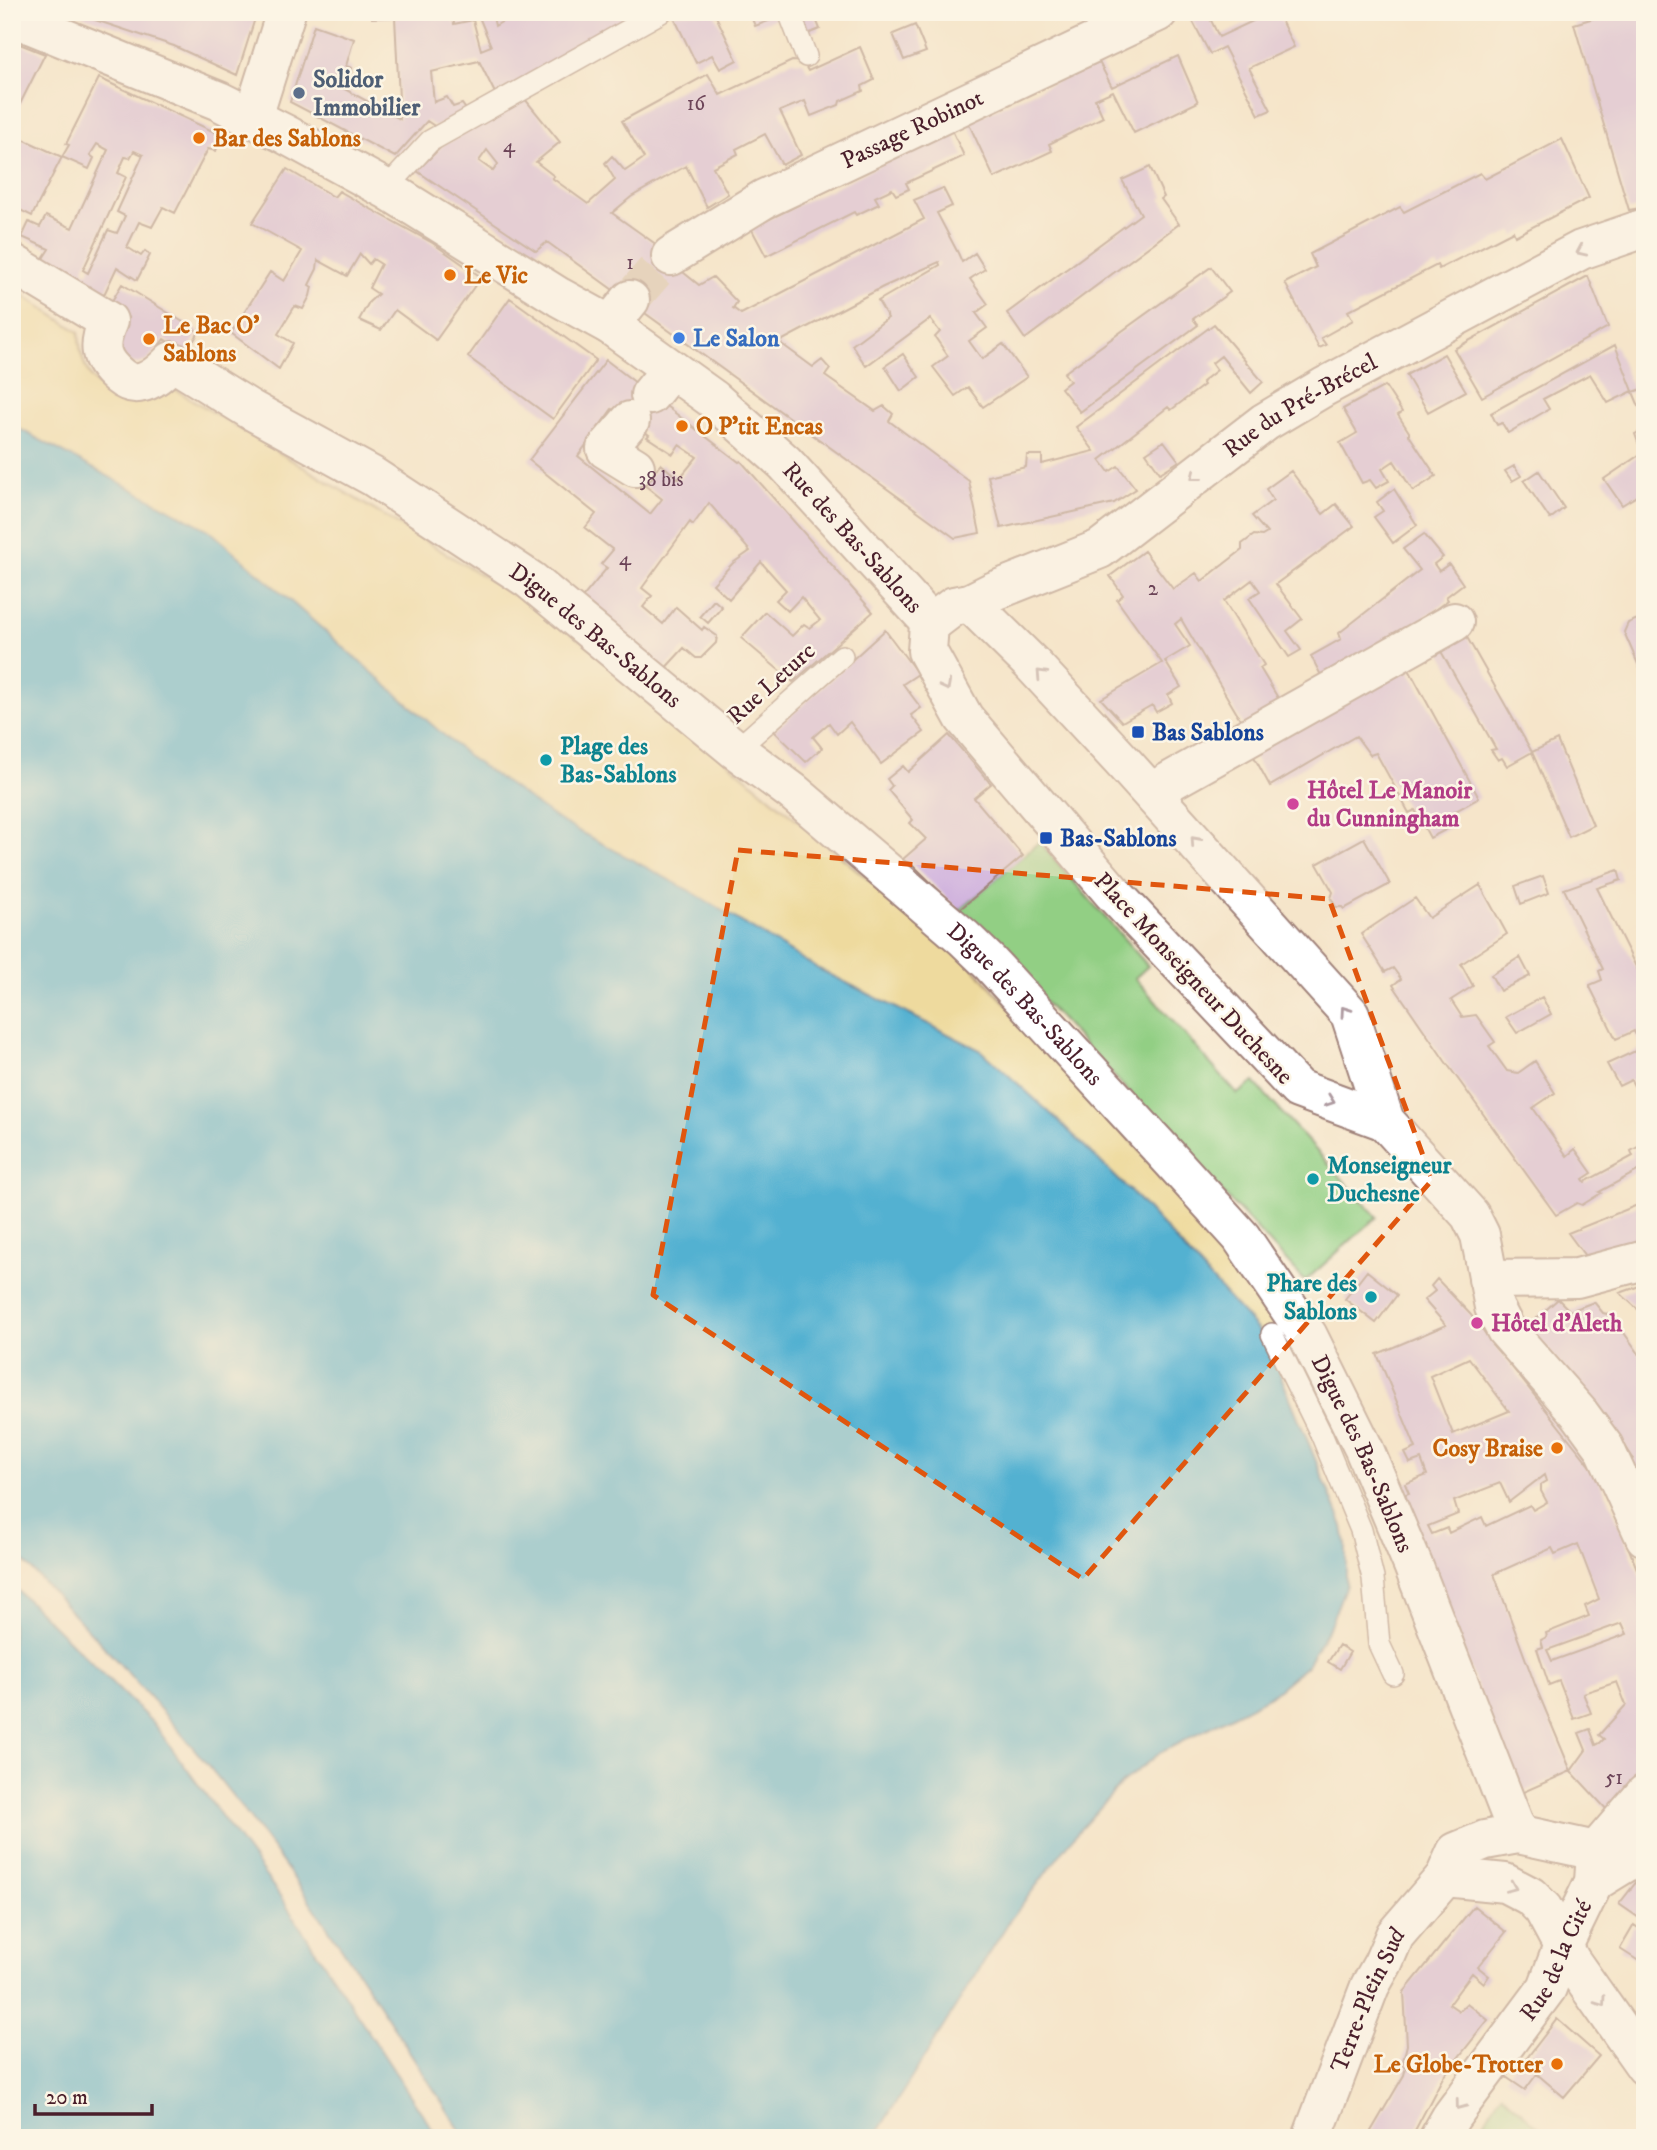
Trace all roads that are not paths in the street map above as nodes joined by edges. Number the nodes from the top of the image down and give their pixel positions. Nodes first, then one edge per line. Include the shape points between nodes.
1 (286, 12) edge
2 (661, 12) edge
3 (789, 12) edge
4 (1158, 12) edge
5 (12, 17) edge
6 (806, 56) dead end
7 (253, 117) junction
8 (386, 189) junction
9 (1645, 228) edge
10 (671, 256) tunnel mouth
11 (18, 266) edge
12 (650, 395) junction
13 (635, 467) dead end
14 (970, 603) junction
15 (1454, 622) dead end
16 (931, 623) junction
17 (842, 656) dead end
18 (736, 750) junction
19 (1151, 792) junction
20 (1385, 1121) junction
21 (1645, 1261) edge
22 (1488, 1279) junction
23 (1272, 1334) dead end
24 (1645, 1537) edge
25 (1393, 1674) dead end
26 (1645, 1794) edge
27 (1518, 1834) junction
28 (1645, 1837) edge
29 (1595, 1867) junction
30 (1445, 1877) junction
31 (1563, 1946) junction
32 (1645, 2066) edge
33 (1312, 2138) edge
34 (1439, 2138) edge

1 - 7 street
2 - 8 lane via 430,141
3 - 6 lane
4 - 10 street, Passage Robinot via 764,200
5 - 7 street, Rue des Bas-Sablons
7 - 8 street, Rue des Bas-Sablons
8 - 12 street, Rue des Bas-Sablons via 559,297 620,313
9 -> 14 street, Rue du Pré-Brécel via 1581,250 1324,387 1265,422 1100,549
11 - 18 street, Digue des Bas-Sablons via 108,321 101,352 107,366 125,381 151,379 172,361 372,476 530,580
12 - 13 street via 606,449
12 - 16 street, Rue des Bas-Sablons via 713,399 785,463
14 - 16 street via 954,606
19 -> 14 street, Place Monseigneur Duchesne
15 - 19 street
16 -> 20 street, Place Monseigneur Duchesne via 927,650 964,718 1112,891 1298,1089
17 - 18 lane, Rue Leturc
18 - 27 street, Digue des Bas-Sablons via 793,792 990,963 1241,1237 1308,1336 1364,1449
20 -> 19 street, Place Monseigneur Duchesne via 1350,1014
20 - 22 street, Place Monseigneur Duchesne via 1470,1215 1480,1236
21 - 22 street via 1577,1278
22 - 24 street, Place Monseigneur Duchesne via 1494,1307 1506,1330 1604,1447
23 - 25 lane via 1361,1530 1373,1578 1378,1644
26 - 29 street, Rue de la Cité
27 - 29 street, Terre-Plein Sud
27 - 30 street, Terre-Plein Sud via 1456,1852
28 - 29 street, Rue de la Cité via 1625,1863
29 - 31 street, Rue de la Cité
30 -> 31 street via 1505,1883 1530,1896 1543,1909
30 - 33 street, Terre-Plein Sud via 1395,1935 1370,1986
31 -> 32 street
31 -> 34 street, Rue de la Cité via 1547,1988

